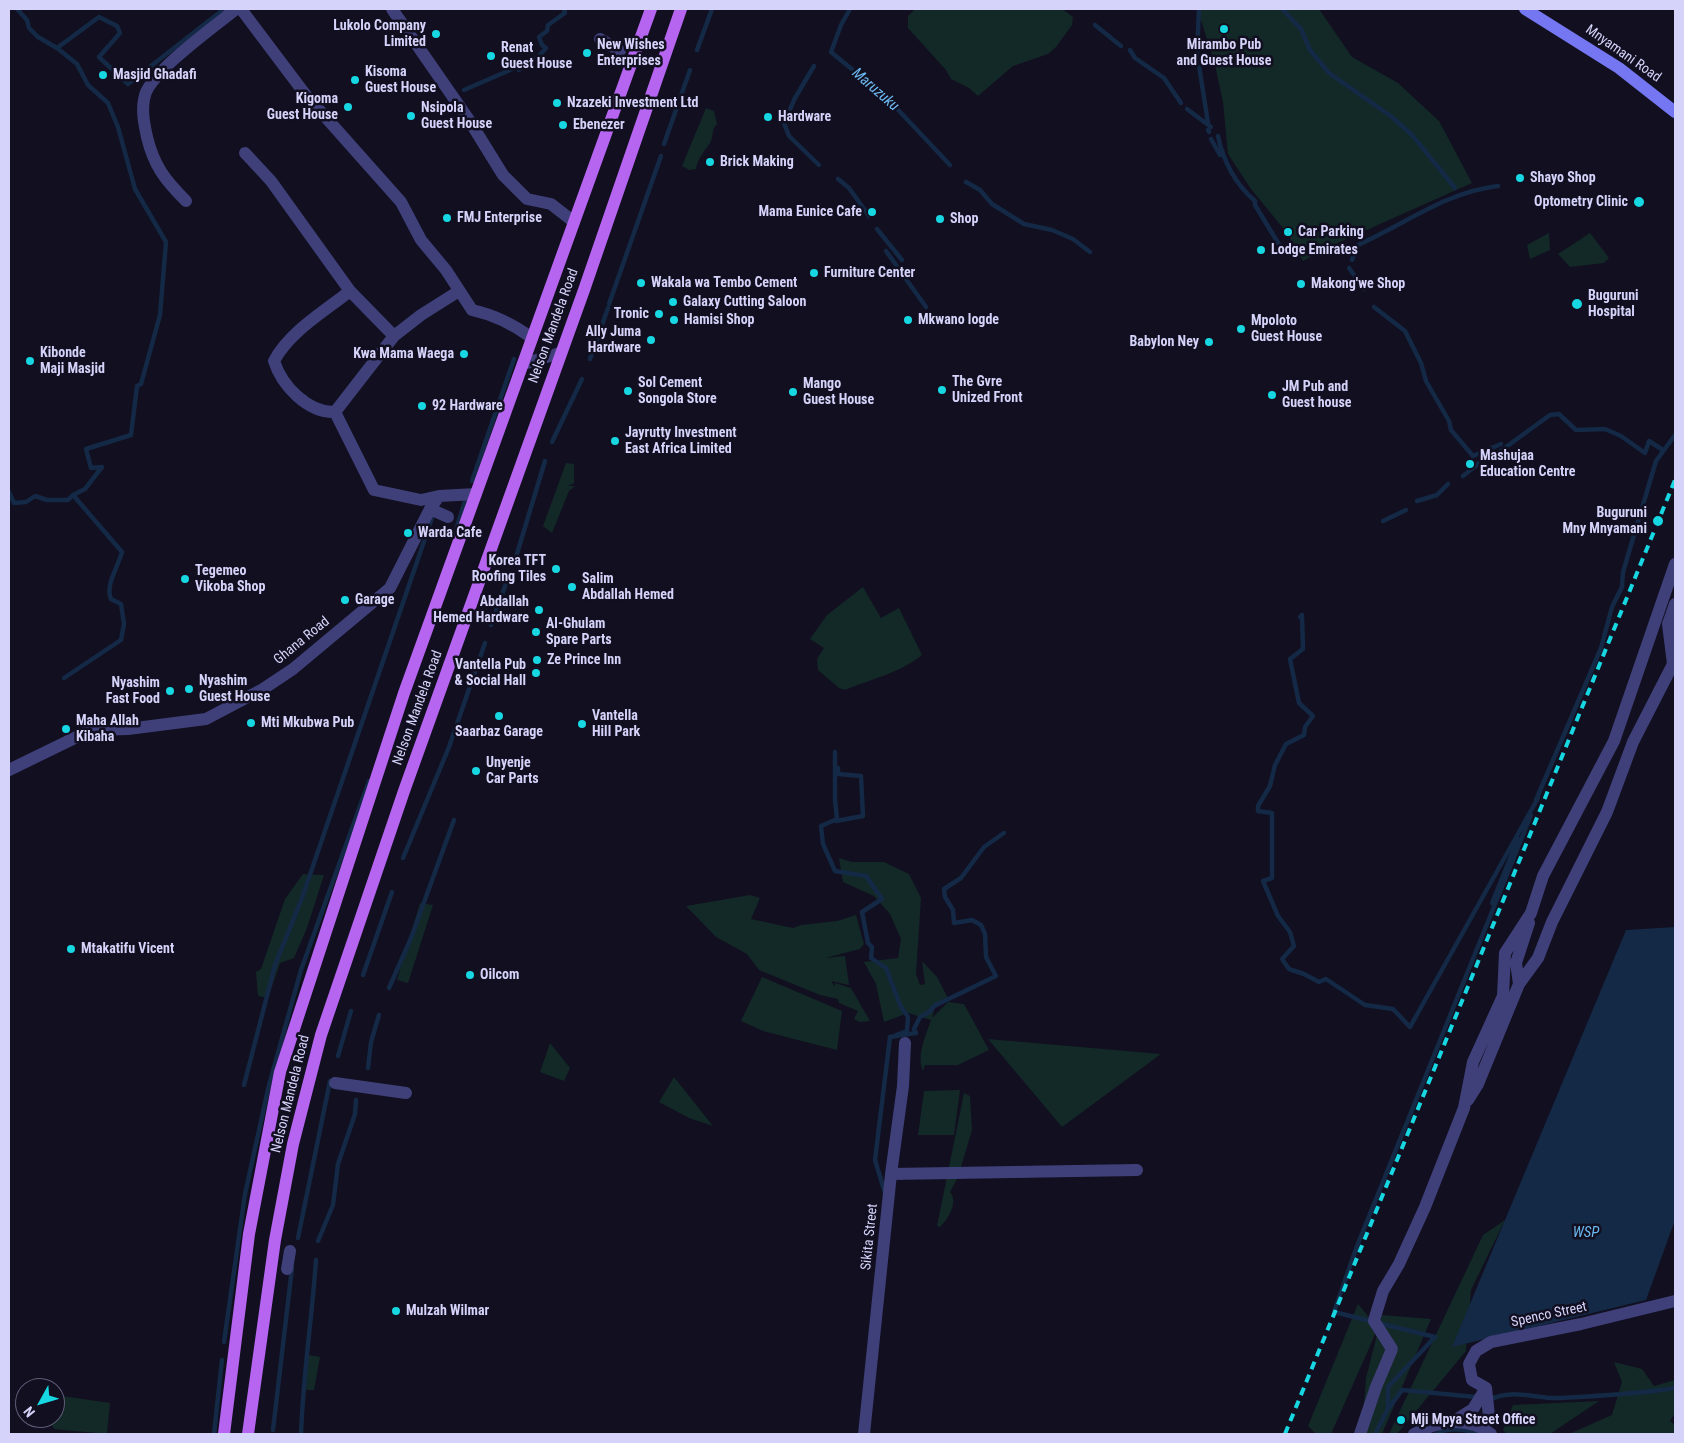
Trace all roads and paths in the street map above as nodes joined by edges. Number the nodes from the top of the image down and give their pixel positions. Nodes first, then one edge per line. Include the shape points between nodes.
1 (236, 9) edge
2 (240, 9) edge
3 (392, 9) edge
4 (651, 9) edge
5 (681, 9) edge
6 (1525, 9) edge
7 (600, 39) dead end
8 (620, 51) dead end
9 (1675, 112) edge
10 (245, 154) dead end
11 (186, 201) dead end
12 (574, 222) junction
13 (350, 291) junction
14 (460, 291) junction
15 (394, 336) junction
16 (532, 338) junction
17 (560, 353) junction
18 (523, 364) junction
19 (335, 412) junction
20 (476, 494) junction
21 (439, 496) junction
22 (430, 509) junction
23 (448, 517) dead end
24 (1675, 564) edge
25 (1675, 604) edge
26 (9, 770) edge
27 (1531, 913) junction
28 (1518, 984) junction
29 (905, 1044) dead end
30 (335, 1083) dead end
31 (406, 1093) dead end
32 (1464, 1108) junction
33 (1138, 1170) dead end
34 (891, 1174) junction
35 (290, 1251) dead end
36 (287, 1269) dead end
37 (1675, 1302) edge
38 (1486, 1388) junction
39 (1454, 1421) junction
40 (1486, 1431) edge
41 (224, 1434) edge
42 (248, 1434) edge
43 (864, 1434) edge
44 (1360, 1434) edge
45 (1414, 1434) edge

1 - 11 street via 160,72 145,94 142,116 151,153 164,179
2 - 14 street via 305,94 401,202 421,240
3 - 12 street via 503,175 527,199 551,204
4 - 12 main road, Nelson Mandela Road
5 - 17 main road, Nelson Mandela Road
6 - 9 street, Mnyamani Road via 1612,63
7 - 8 street
10 - 13 street via 271,181
12 - 16 main road, Nelson Mandela Road
13 - 15 street
13 - 19 street via 298,333 280,350 274,361 279,374 301,399 323,411
14 - 15 street
14 - 16 street via 472,310 513,324
15 - 19 street
16 - 18 main road, Nelson Mandela Road
17 - 18 street
17 - 42 main road, Nelson Mandela Road via 404,791 309,1076 275,1240
18 - 20 main road, Nelson Mandela Road
19 - 21 street via 374,490 422,500
20 - 21 street
20 - 41 main road, Nelson Mandela Road via 404,693 280,1072 249,1234
21 - 22 street, Ghana Road
22 - 23 street
22 - 26 street, Ghana Road via 390,588 293,670 263,689 206,720 91,730
24 - 27 street via 1614,741 1543,876
25 - 28 street via 1668,624 1673,664 1633,742 1607,812 1552,922 1538,958
27 - 28 street via 1516,963
27 - 32 street via 1504,953 1503,996 1473,1062
28 - 32 street via 1478,1084
29 - 34 street, Sikita Street via 903,1086
30 - 31 street
32 - 44 street via 1425,1207 1383,1291 1374,1321 1392,1349
33 - 34 street
34 - 43 street, Sikita Street
35 - 36 street
37 - 38 street, Spenco Street via 1491,1342 1476,1350 1469,1364 1472,1380
38 - 39 street via 1473,1409
38 - 40 street via 1489,1416
39 - 40 street
39 - 45 street via 1436,1424

